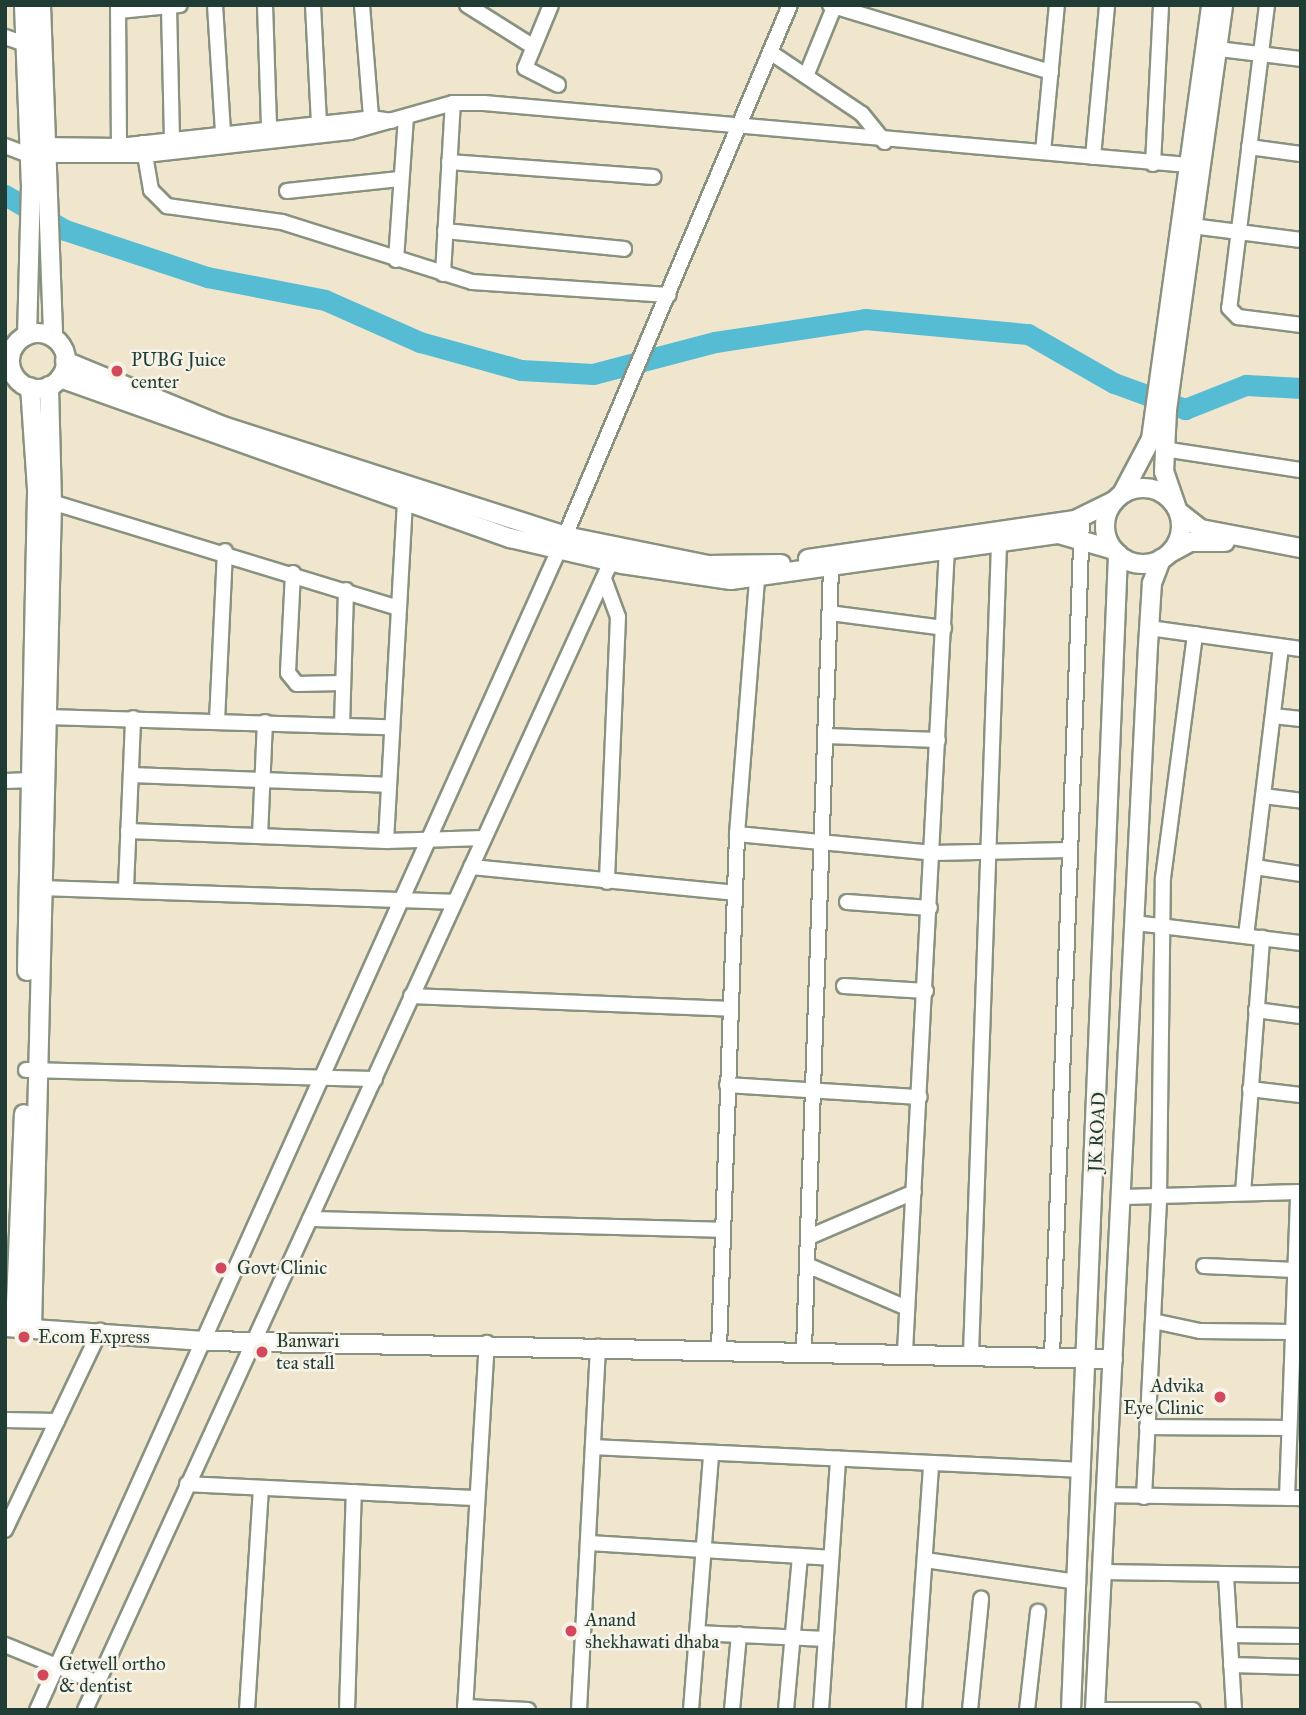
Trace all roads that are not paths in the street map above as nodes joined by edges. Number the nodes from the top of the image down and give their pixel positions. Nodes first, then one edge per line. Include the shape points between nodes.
1 (24, 5) edge
2 (41, 5) edge
3 (215, 5) edge
4 (265, 5) edge
5 (313, 5) edge
6 (362, 5) edge
7 (467, 5) edge
8 (551, 5) edge
9 (790, 5) edge
10 (1057, 5) edge
11 (1161, 5) edge
12 (1210, 5) edge
13 (1223, 5) edge
14 (1267, 5) edge
15 (174, 6) edge
16 (833, 6) edge
17 (1105, 6) edge
18 (118, 8) edge
19 (5, 37) edge
20 (25, 44) junction
21 (532, 46) junction
22 (1211, 48) junction
23 (770, 52) junction
24 (1261, 54) junction
25 (1301, 60) edge
26 (1051, 72) junction
27 (806, 76) junction
28 (558, 85) dead end
29 (453, 103) junction
30 (370, 118) junction
31 (399, 119) junction
32 (318, 124) junction
33 (738, 126) junction
34 (269, 128) junction
35 (223, 131) junction
36 (172, 141) junction
37 (885, 142) junction
38 (1249, 147) junction
39 (29, 149) edge
40 (144, 149) junction
41 (119, 152) junction
42 (1043, 152) junction
43 (1301, 153) edge
44 (1093, 157) junction
45 (449, 162) junction
46 (1153, 164) junction
47 (1188, 165) junction
48 (653, 177) dead end
49 (399, 178) junction
50 (39, 184) junction
51 (287, 191) dead end
52 (1192, 226) junction
53 (446, 231) junction
54 (1238, 232) junction
55 (1301, 240) edge
56 (624, 249) dead end
57 (396, 260) junction
58 (443, 274) junction
59 (1178, 275) junction
60 (669, 295) junction
61 (1301, 325) edge
62 (27, 335) junction
63 (53, 337) junction
64 (9, 348) edge
65 (10, 373) edge
66 (58, 375) junction
67 (30, 387) junction
68 (1160, 410) junction
69 (1163, 449) junction
70 (1301, 470) edge
71 (1118, 498) junction
72 (44, 500) junction
73 (405, 502) junction
74 (1177, 509) junction
75 (1083, 518) junction
76 (1082, 537) junction
77 (999, 542) junction
78 (561, 544) junction
79 (1293, 547) edge
80 (947, 549) junction
81 (225, 551) junction
82 (1116, 552) junction
83 (614, 556) junction
84 (1165, 557) junction
85 (831, 567) junction
86 (293, 573) junction
87 (758, 573) junction
88 (604, 579) junction
89 (346, 590) junction
90 (395, 607) junction
91 (830, 613) junction
92 (944, 628) junction
93 (1149, 628) junction
94 (1195, 634) junction
95 (1281, 647) junction
96 (1301, 649) edge
97 (341, 683) junction
98 (1273, 716) junction
99 (46, 717) junction
100 (133, 718) junction
101 (1301, 719) edge
102 (217, 721) junction
103 (265, 722) junction
104 (342, 726) junction
105 (389, 727) junction
106 (826, 736) junction
107 (938, 740) junction
108 (131, 775) junction
109 (37, 780) junction
110 (262, 780) junction
111 (5, 781) edge
112 (387, 785) junction
113 (1263, 796) junction
114 (1301, 801) edge
115 (128, 831) junction
116 (737, 834) junction
117 (260, 836) junction
118 (484, 838) junction
119 (431, 839) junction
120 (386, 841) junction
121 (823, 841) junction
122 (1069, 850) junction
123 (933, 853) junction
124 (988, 855) junction
125 (471, 867) junction
126 (1255, 867) junction
127 (1301, 874) edge
128 (607, 882) junction
129 (40, 888) junction
130 (126, 888) junction
131 (735, 893) junction
132 (402, 899) junction
133 (452, 902) junction
134 (847, 902) dead end
135 (930, 908) junction
136 (1135, 923) junction
137 (1163, 926) junction
138 (1246, 936) junction
139 (1262, 938) junction
140 (1301, 943) edge
141 (844, 986) dead end
142 (926, 991) junction
143 (411, 996) junction
144 (731, 1009) junction
145 (1256, 1010) junction
146 (1301, 1016) edge
147 (31, 1070) junction
148 (375, 1079) junction
149 (321, 1082) junction
150 (727, 1085) junction
151 (1250, 1088) junction
152 (815, 1091) junction
153 (1301, 1095) edge
154 (920, 1097) junction
155 (914, 1192) junction
156 (1299, 1192) edge
157 (1243, 1193) junction
158 (1122, 1196) junction
159 (1159, 1196) junction
160 (310, 1219) junction
161 (19, 1222) edge
162 (723, 1230) junction
163 (808, 1237) junction
164 (807, 1265) junction
165 (1204, 1266) dead end
166 (1295, 1270) junction
167 (907, 1308) junction
168 (1153, 1321) junction
169 (18, 1327) edge
170 (100, 1331) junction
171 (1293, 1332) junction
172 (206, 1341) junction
173 (255, 1342) junction
174 (487, 1343) junction
175 (598, 1346) junction
176 (719, 1348) junction
177 (804, 1349) junction
178 (905, 1352) junction
179 (971, 1354) junction
180 (1052, 1357) junction
181 (1086, 1358) junction
182 (1113, 1360) junction
183 (57, 1421) junction
184 (6, 1422) edge
185 (1147, 1427) junction
186 (1289, 1428) junction
187 (593, 1447) junction
188 (711, 1454) junction
189 (838, 1459) junction
190 (931, 1464) junction
191 (1081, 1470) junction
192 (187, 1484) junction
193 (261, 1488) junction
194 (354, 1492) junction
195 (1106, 1495) junction
196 (1144, 1497) junction
197 (477, 1498) junction
198 (1294, 1498) edge
199 (5, 1530) edge
200 (588, 1543) junction
201 (702, 1547) junction
202 (800, 1556) junction
203 (831, 1558) junction
204 (925, 1560) junction
205 (1102, 1572) junction
206 (1226, 1575) junction
207 (1301, 1575) edge
208 (1078, 1582) junction
209 (981, 1599) dead end
210 (1038, 1612) dead end
211 (696, 1633) junction
212 (739, 1634) junction
213 (1230, 1635) junction
214 (792, 1636) junction
215 (1301, 1636) edge
216 (826, 1639) junction
217 (5, 1645) edge
218 (1231, 1665) junction
219 (1301, 1667) edge
220 (57, 1670) junction
221 (98, 1683) junction
222 (465, 1708) edge
223 (37, 1710) edge
224 (85, 1710) edge
225 (247, 1710) edge
226 (347, 1710) edge
227 (528, 1710) edge
228 (579, 1710) edge
229 (691, 1710) edge
230 (732, 1710) edge
231 (786, 1710) edge
232 (821, 1710) edge
233 (914, 1710) edge
234 (970, 1710) edge
235 (1027, 1710) edge
236 (1071, 1710) edge
237 (1097, 1710) edge
238 (1193, 1710) edge
239 (1234, 1710) edge

1 - 20 street
2 - 39 street
3 - 35 street
4 - 34 street
5 - 32 street
6 - 30 street
7 - 21 street
8 - 21 street
9 - 23 street
10 - 26 street
11 - 46 street
12 - 22 street
13 - 22 street
14 - 24 street
15 - 18 street
15 - 36 street
16 - 26 street
16 - 27 street
17 - 44 street
18 - 41 street
19 - 20 street
20 - 39 street
21 - 28 street via 526,68
22 - 24 street
22 - 47 street
22 - 52 street
23 - 27 street
23 - 33 street
24 - 25 street
24 - 38 street
26 - 42 street
27 - 37 street via 862,114
29 - 31 street
29 - 33 street
29 - 45 street
30 - 31 street
30 - 32 street
31 - 40 street via 350,132
31 - 49 street
32 - 34 street
33 - 37 street
33 - 60 street
34 - 35 street
35 - 36 street
36 - 40 street
37 - 42 street
38 - 43 street
38 - 54 street
39 - 41 street
39 - 50 street
40 - 41 street
40 - 57 street via 151,190 167,206 282,222
42 - 44 street
44 - 46 street
45 - 48 street
45 - 53 street
46 - 47 street
47 - 59 street
49 - 51 street
49 - 57 street
50 - 62 street
50 - 63 street
52 - 54 street
52 - 59 street
53 - 56 street
53 - 58 street
54 - 55 street
54 - 61 street via 1232,315
57 - 58 street
58 - 60 street via 551,291
59 - 68 street
60 - 78 street
62 - 63 street
62 - 64 street
63 - 66 street
64 - 65 street
65 - 67 street
66 - 67 street
66 - 72 street
66 - 73 street
66 - 78 street via 223,426
67 - 72 street
68 - 69 street
68 - 71 street via 1146,458
69 - 70 street
69 - 74 street via 1166,484
71 - 74 street via 1157,490
71 - 75 street
71 - 82 street via 1105,520
72 - 81 street
72 - 99 street
72 - 109 street
73 - 78 street
73 - 90 street
74 - 79 street via 1201,528
74 - 84 street via 1180,535
75 - 76 street
75 - 87 street
76 - 77 street
76 - 82 street
76 - 122 street
77 - 80 street
77 - 124 street
78 - 83 street
78 - 119 street
79 - 84 street via 1190,542
80 - 85 street
80 - 92 street
81 - 86 street
81 - 102 street
82 - 84 street via 1143,564
82 - 181 street, JK ROAD
83 - 87 street
83 - 88 street
84 - 93 street, JK ROAD
85 - 87 street
85 - 91 street
86 - 89 street
86 - 97 street via 288,673 297,684
87 - 116 street
88 - 118 street
88 - 128 street via 618,617
89 - 90 street
89 - 97 street
90 - 105 street
91 - 92 street
91 - 106 street
92 - 107 street
93 - 94 street
93 - 136 street, JK ROAD
94 - 95 street
94 - 137 street via 1163,878
95 - 96 street
95 - 98 street
97 - 104 street
98 - 101 street
98 - 113 street
99 - 100 street
99 - 109 street
100 - 102 street
100 - 108 street
102 - 103 street
103 - 104 street
103 - 110 street
104 - 105 street
105 - 112 street
106 - 107 street
106 - 121 street
107 - 123 street
108 - 110 street
108 - 115 street
109 - 111 street
109 - 129 street
109 - 147 street
110 - 112 street
110 - 117 street
112 - 120 street
113 - 114 street
113 - 126 street
115 - 117 street
115 - 130 street
116 - 121 street
116 - 131 street
117 - 120 street
118 - 119 street
118 - 125 street
119 - 120 street
119 - 132 street
121 - 123 street
121 - 152 street
122 - 124 street
122 - 180 street
123 - 124 street
123 - 135 street
124 - 179 street
125 - 128 street
125 - 133 street
126 - 127 street
126 - 138 street
128 - 131 street
129 - 130 street
129 - 147 street
130 - 132 street
131 - 144 street
132 - 133 street
132 - 149 street
133 - 143 street
134 - 135 street
135 - 142 street
136 - 137 street
136 - 158 street, JK ROAD
137 - 138 street
137 - 159 street
138 - 139 street
139 - 140 street
139 - 145 street
141 - 142 street
142 - 154 street
143 - 144 street
143 - 148 street
144 - 150 street
145 - 146 street
145 - 151 street
147 - 149 street
147 - 161 street
148 - 149 street
148 - 160 street
149 - 172 street
150 - 152 street
150 - 162 street
151 - 153 street
151 - 157 street
152 - 154 street
152 - 163 street
154 - 155 street
155 - 163 street
155 - 167 street
156 - 157 street
156 - 166 street
157 - 159 street
158 - 159 street
158 - 182 street, JK ROAD
159 - 168 street
160 - 162 street
160 - 173 street
161 - 169 street
162 - 176 street
163 - 164 street
164 - 167 street
164 - 177 street
165 - 166 street
166 - 171 street
167 - 178 street
168 - 171 street via 1200,1331
168 - 185 street
169 - 170 street
170 - 172 street
170 - 183 street
171 - 186 street
172 - 173 street
172 - 220 street
173 - 174 street
173 - 192 street
174 - 175 street
174 - 197 street
175 - 176 street
175 - 187 street
176 - 177 street
177 - 178 street
178 - 179 street
179 - 180 street
180 - 181 street
181 - 182 street
181 - 191 street, JK ROAD
182 - 195 street, JK ROAD
183 - 184 street
183 - 199 street
185 - 186 street
185 - 196 street
186 - 198 street
187 - 188 street
187 - 200 street
188 - 189 street
188 - 201 street
189 - 190 street
189 - 203 street
190 - 191 street
190 - 204 street
191 - 208 street, JK ROAD
192 - 193 street
192 - 221 street
193 - 194 street
193 - 225 street
194 - 197 street
194 - 226 street
195 - 196 street
195 - 205 street, JK ROAD
196 - 198 street
197 - 222 street
200 - 201 street
200 - 228 street
201 - 202 street
201 - 211 street
202 - 203 street
202 - 214 street
203 - 216 street
204 - 208 street
204 - 233 street
205 - 206 street
205 - 237 street, JK ROAD
206 - 207 street
206 - 213 street
208 - 236 street, JK ROAD
209 - 234 street
210 - 235 street
211 - 212 street
211 - 229 street
212 - 214 street
212 - 230 street
213 - 215 street
213 - 218 street
214 - 216 street
214 - 231 street
216 - 232 street
217 - 220 street
218 - 219 street
218 - 239 street
220 - 221 street
220 - 223 street
221 - 224 street
222 - 227 street
237 - 238 street

